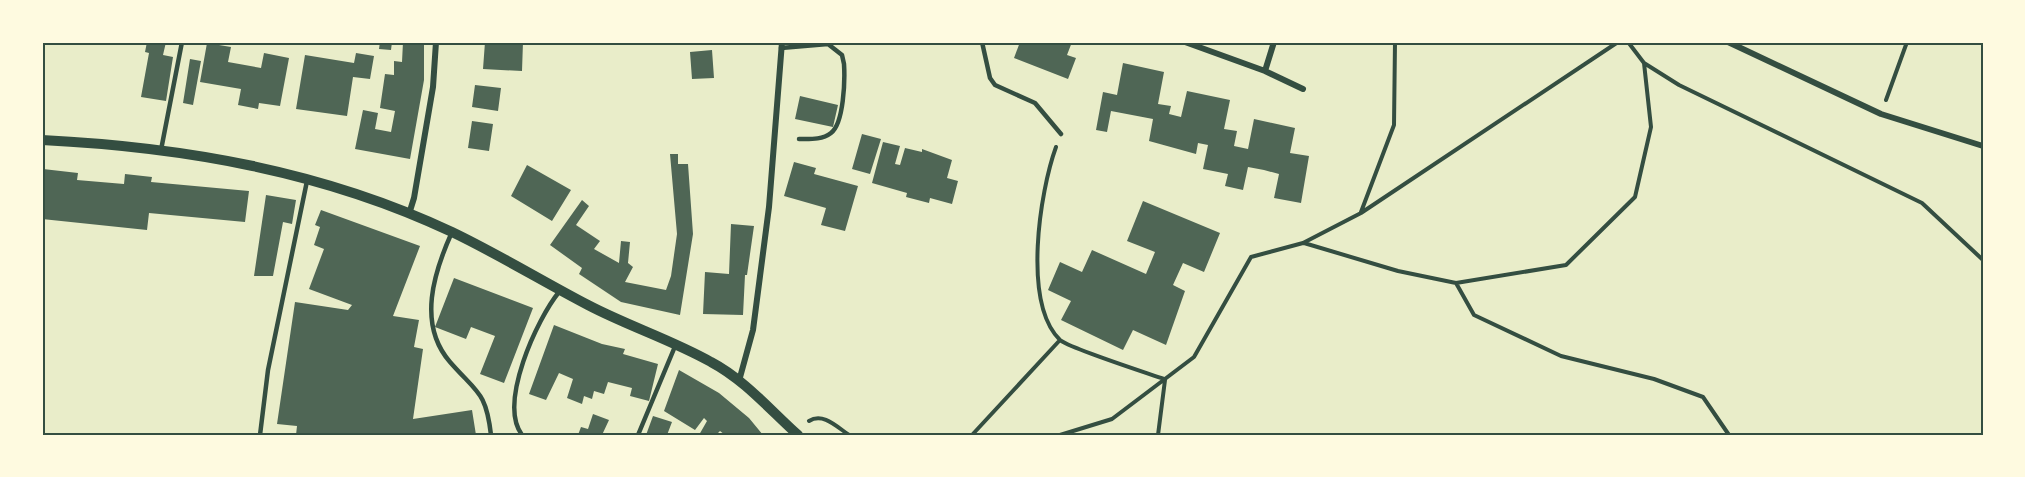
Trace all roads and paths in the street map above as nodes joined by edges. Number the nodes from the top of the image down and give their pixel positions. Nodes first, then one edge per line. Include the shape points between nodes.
1 (182, 42) edge
2 (436, 42) edge
3 (982, 42) edge
4 (1185, 42) edge
5 (1274, 42) edge
6 (1395, 42) edge
7 (1618, 42) edge
8 (1628, 42) edge
9 (1728, 42) edge
10 (1907, 42) edge
11 (781, 45) edge
12 (1644, 63) junction
13 (1265, 71) junction
14 (1303, 89) dead end
15 (1881, 114) junction
16 (1061, 134) joint
17 (799, 139) dead end
18 (42, 140) edge
19 (1983, 146) edge
20 (161, 150) junction
21 (308, 179) junction
22 (1361, 213) junction
23 (409, 214) junction
24 (452, 232) junction
25 (1303, 243) junction
26 (1983, 260) edge
27 (1456, 283) junction
28 (560, 290) junction
29 (1060, 340) junction
30 (676, 344) junction
31 (1165, 379) junction
32 (739, 382) junction
33 (796, 433) edge
34 (260, 435) edge
35 (491, 435) edge
36 (522, 435) edge
37 (638, 435) edge
38 (849, 435) edge
39 (972, 435) edge
40 (1060, 435) edge
41 (1158, 435) edge
42 (1729, 435) edge

1 - 20 lane
2 - 23 street via 433,87
3 - 16 lane via 995,85 1035,103
4 - 13 street
5 - 13 street
6 - 22 path via 1394,125
7 - 22 path
8 - 12 path
9 - 15 street
10 - 15 path
11 - 17 lane via 828,44 842,55 844,64 839,124 819,139
11 - 32 street via 762,263 753,330
12 - 26 path via 1678,85 1922,203
12 - 27 path via 1651,127 1635,197 1566,265
13 - 14 street
15 - 19 street
16 - 29 path via 1047,174 1038,248 1039,287
18 - 20 street
20 - 21 street via 209,156
21 - 23 street
21 - 34 lane via 268,370
22 - 25 path
23 - 24 street
24 - 28 street
24 - 35 lane via 439,262 431,301 433,335 448,360 487,405
25 - 27 path via 1398,271
25 - 31 path via 1251,257 1194,357
27 - 42 path via 1474,315 1539,346 1561,356 1654,379 1703,398
28 - 30 street via 645,333
28 - 36 lane via 542,321 516,384 514,422
29 - 31 path
29 - 39 path
30 - 32 street
30 - 37 lane
31 - 40 path via 1112,419
31 - 41 path
32 - 33 street
33 - 38 path via 814,417 824,418

